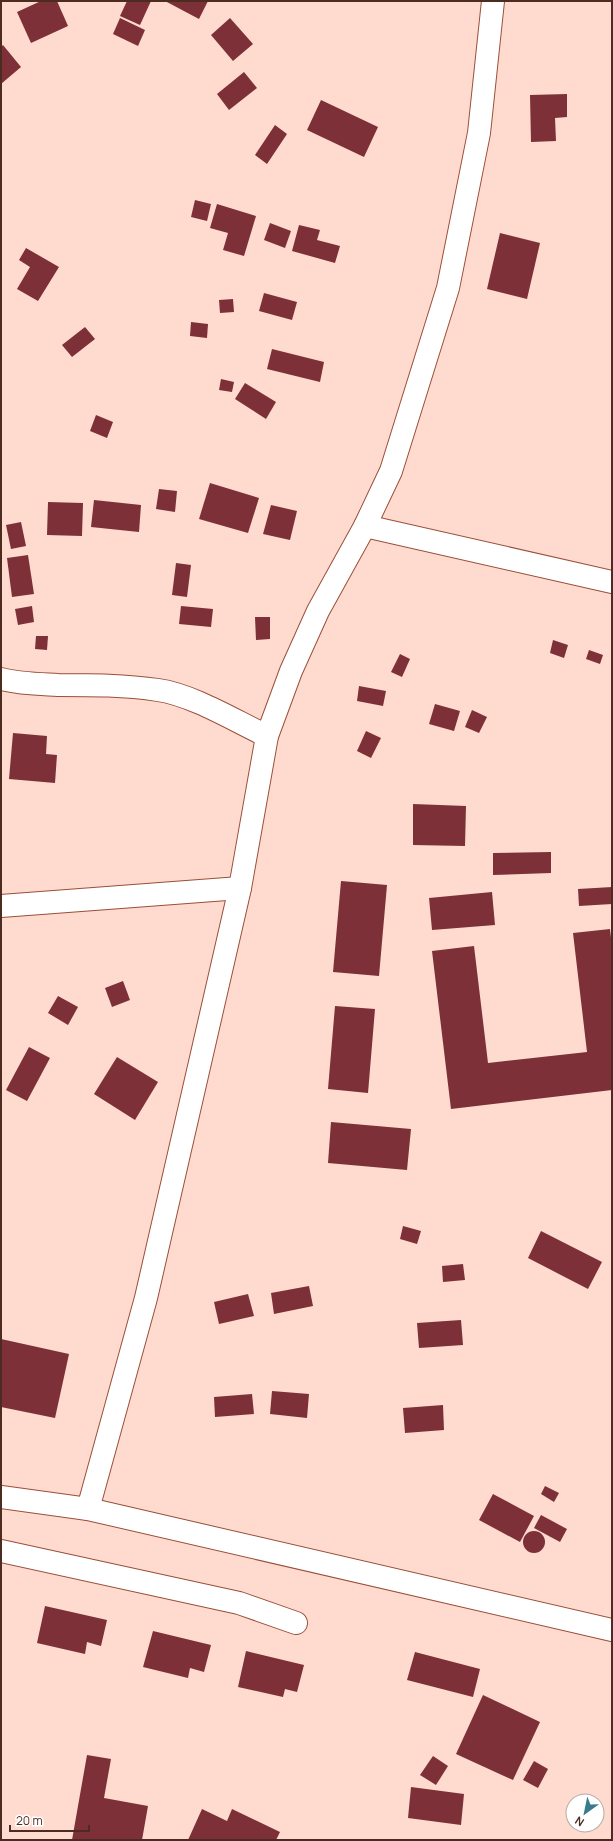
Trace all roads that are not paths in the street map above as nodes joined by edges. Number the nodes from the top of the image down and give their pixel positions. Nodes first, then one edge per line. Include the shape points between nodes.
1 (493, 1) edge
2 (365, 526) junction
3 (612, 582) edge
4 (1, 679) edge
5 (267, 736) junction
6 (240, 888) junction
7 (1, 906) edge
8 (1, 1497) edge
9 (88, 1509) junction
10 (1, 1551) edge
11 (296, 1623) dead end
12 (609, 1634) edge

1 - 2 street via 479,134 448,288 391,471
2 - 3 street
2 - 5 street via 318,611
4 - 5 street via 35,684 130,686 160,690 182,695
5 - 6 street
6 - 7 street
6 - 9 street via 146,1298
8 - 9 street
9 - 12 street
10 - 11 street via 239,1603

